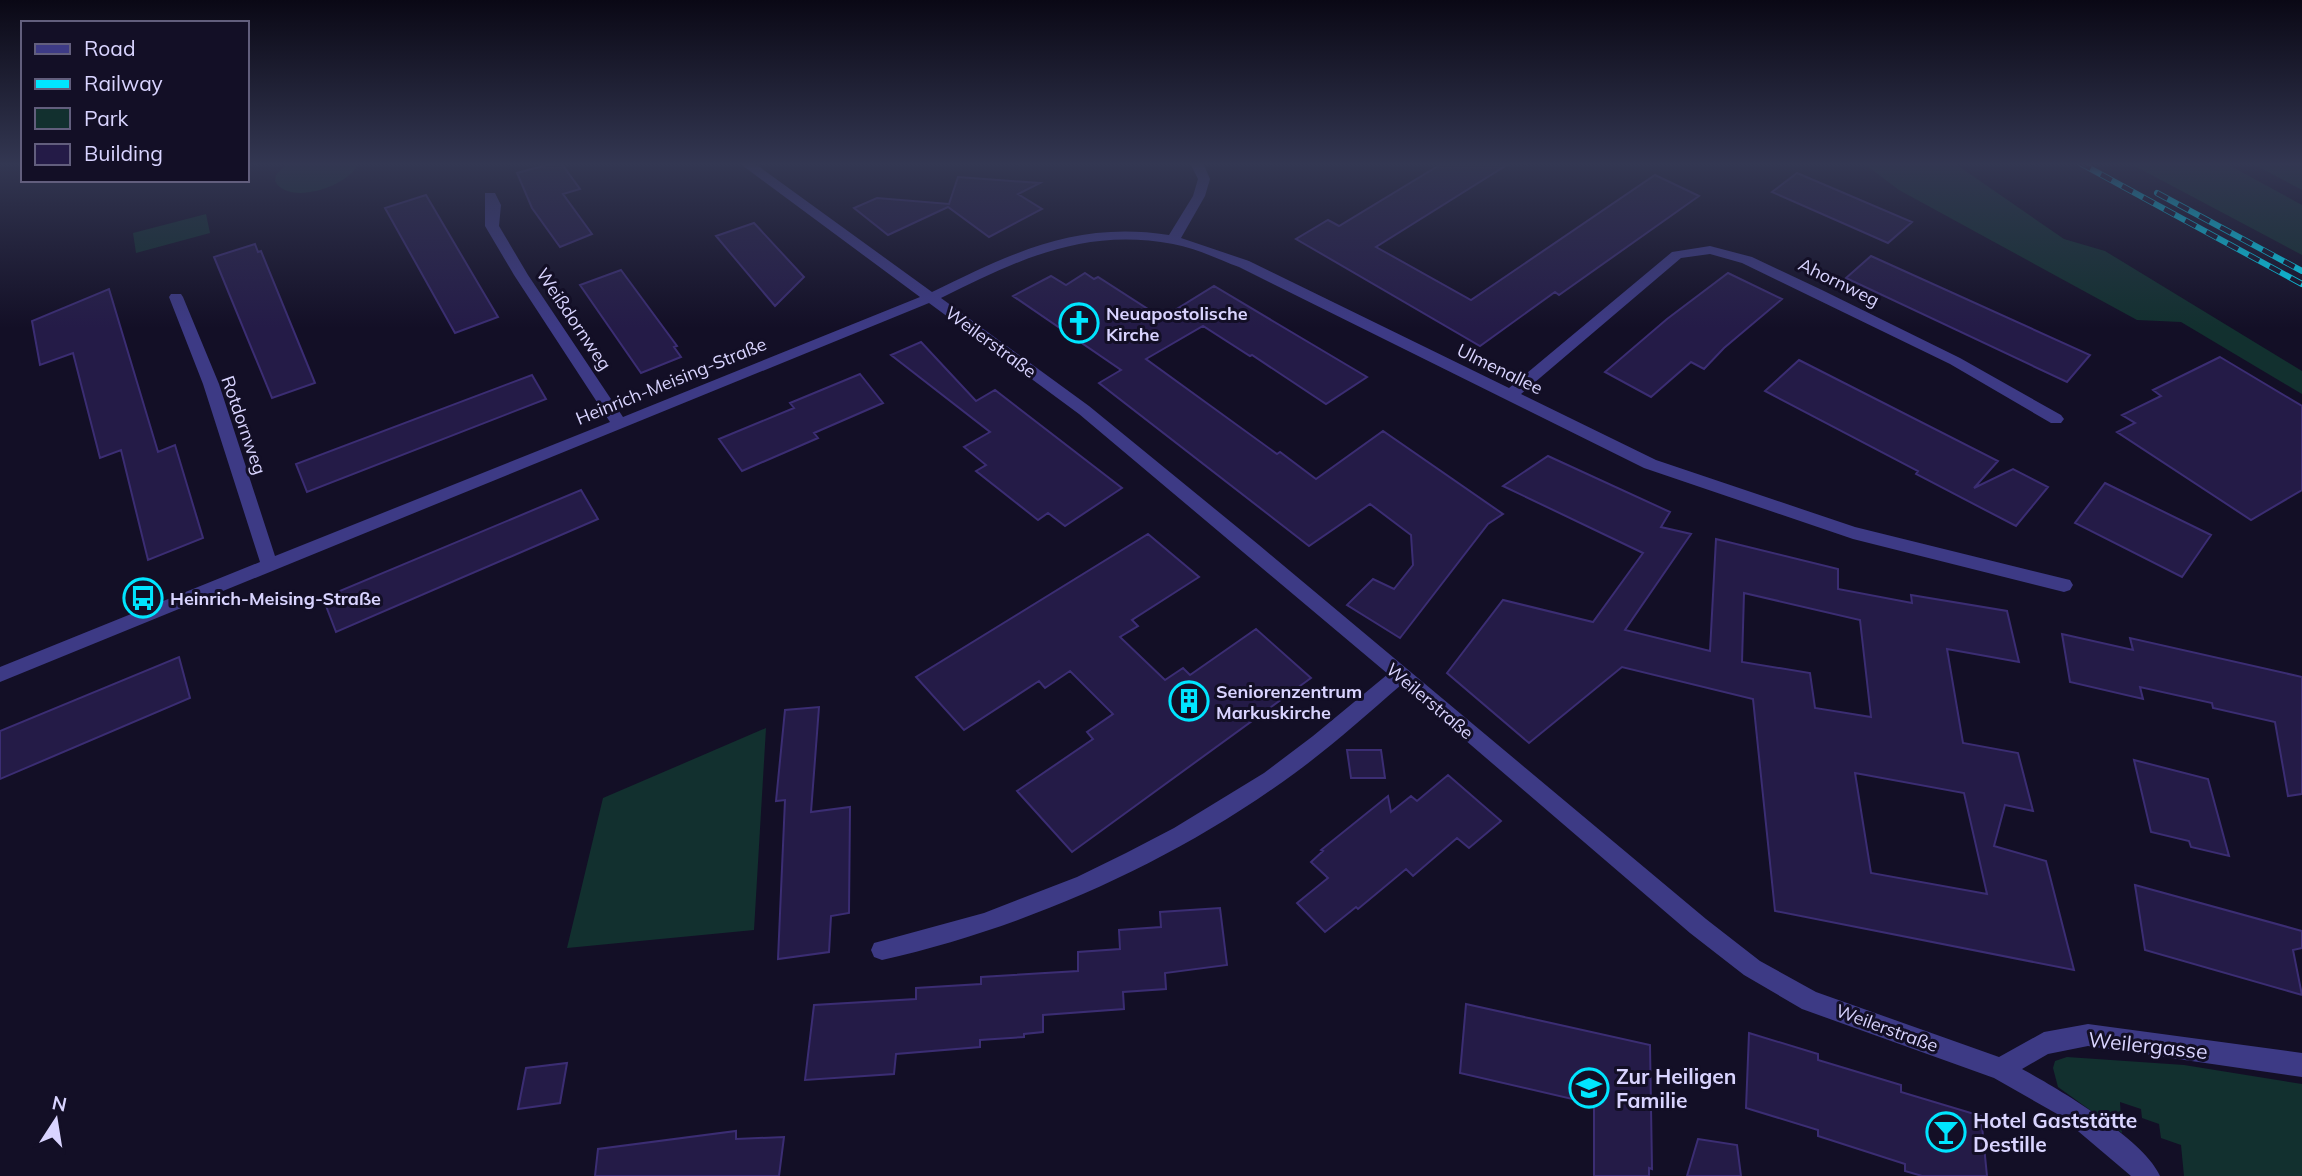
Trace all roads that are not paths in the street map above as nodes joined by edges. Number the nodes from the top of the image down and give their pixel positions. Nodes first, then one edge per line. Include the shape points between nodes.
1 (493, 218) edge
2 (820, 218) edge
3 (1186, 218) edge
4 (1173, 240) junction
5 (176, 297) dead end
6 (930, 298) junction
7 (1510, 396) junction
8 (2056, 419) dead end
9 (619, 423) junction
10 (270, 566) junction
11 (2064, 585) dead end
12 (0, 675) edge
13 (1406, 681) junction
14 (882, 950) dead end
15 (2302, 1065) edge
16 (2000, 1069) junction
17 (2148, 1176) edge

1 - 9 street, Weißdornweg via 492,226
2 - 6 street, Weilerstraße
3 - 4 street
4 - 6 street, Ulmenallee via 1117,233 1066,239 1022,254
4 - 7 street, Ulmenallee via 1244,264
5 - 10 street, Rotdornweg via 211,384
6 - 9 street, Heinrich-Meising-Straße
6 - 13 street, Weilerstraße via 1084,410
7 - 8 street, Ahornweg via 1677,255 1710,250 1747,260 1817,293 1955,361
7 - 11 street, Ulmenallee via 1650,464 1853,533
9 - 10 street, Heinrich-Meising-Straße
10 - 12 street, Heinrich-Meising-Straße
13 - 14 street via 1273,778 1164,846 1040,903 912,945
13 - 16 street, Weilerstraße via 1752,968 1810,1001
15 - 16 street, Weilergasse via 2088,1035 2045,1043
16 - 17 street, Weilerstraße via 2067,1107

